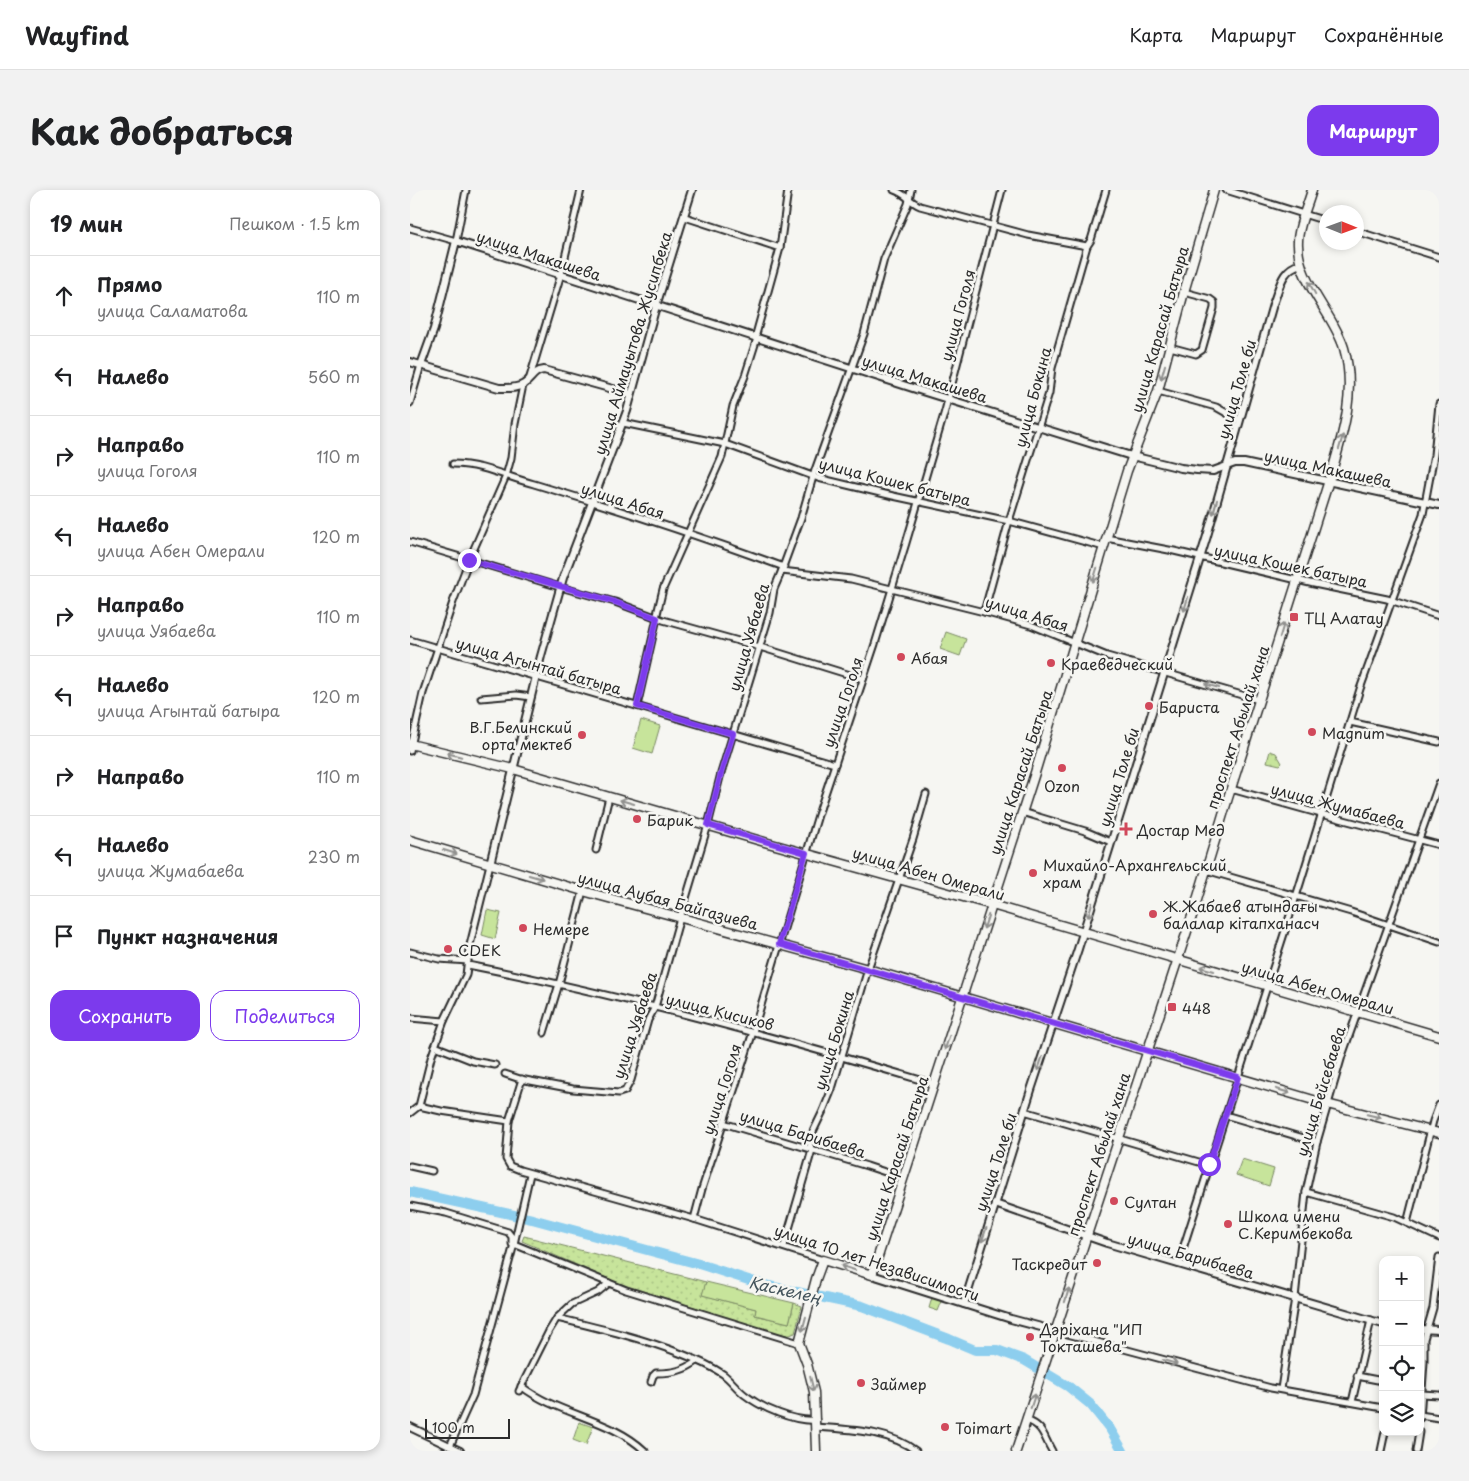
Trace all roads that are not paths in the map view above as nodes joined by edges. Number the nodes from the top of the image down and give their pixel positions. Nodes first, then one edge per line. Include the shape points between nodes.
1 (466, 190) edge
2 (581, 190) edge
3 (692, 190) edge
4 (788, 190) edge
5 (894, 190) edge
6 (912, 190) edge
7 (1002, 190) edge
8 (1106, 190) edge
9 (1214, 190) edge
10 (1226, 190) edge
11 (1312, 190) edge
12 (909, 200) junction
13 (1305, 214) junction
14 (685, 217) junction
15 (1319, 219) edge
16 (994, 226) junction
17 (410, 228) edge
18 (1364, 234) edge
19 (456, 241) junction
20 (1087, 246) junction
21 (780, 248) junction
22 (1439, 257) edge
23 (1301, 264) junction
24 (561, 274) junction
25 (1184, 292) junction
26 (656, 306) junction
27 (756, 338) junction
28 (1170, 348) junction
29 (410, 362) edge
30 (421, 365) junction
31 (852, 368) junction
32 (530, 378) junction
33 (523, 385) junction
34 (1158, 391) junction
35 (631, 394) junction
36 (948, 398) junction
37 (410, 403) edge
38 (1439, 404) edge
39 (1239, 420) junction
40 (623, 423) junction
41 (1038, 426) junction
42 (725, 444) junction
43 (1132, 455) junction
44 (453, 464) dead end
45 (1227, 466) junction
46 (814, 475) junction
47 (506, 476) junction
48 (1328, 480) junction
49 (918, 501) junction
50 (1425, 501) junction
51 (592, 502) junction
52 (1439, 505) edge
53 (1009, 521) junction
54 (687, 534) junction
55 (1106, 538) junction
56 (410, 542) edge
57 (1104, 547) junction
58 (1200, 558) junction
59 (469, 560) junction
60 (783, 569) junction
61 (1297, 580) junction
62 (560, 587) junction
63 (892, 590) junction
64 (1391, 600) junction
65 (984, 612) junction
66 (1439, 616) edge
67 (656, 618) junction
68 (410, 640) edge
69 (1076, 642) junction
70 (760, 647) junction
71 (437, 649) junction
72 (1164, 673) junction
73 (537, 676) junction
74 (863, 679) junction
75 (531, 697) junction
76 (481, 698) dead end
77 (1259, 700) junction
78 (637, 706) junction
79 (1350, 722) junction
80 (733, 734) junction
81 (1439, 742) edge
82 (411, 747) edge
83 (835, 764) junction
84 (513, 769) junction
85 (1439, 783) edge
86 (1231, 788) junction
87 (926, 794) dead end
88 (609, 797) junction
89 (1022, 812) junction
90 (1321, 814) junction
91 (708, 825) junction
92 (1420, 839) junction
93 (410, 840) edge
94 (1112, 842) junction
95 (1439, 845) edge
96 (596, 850) dead end
97 (806, 853) junction
98 (490, 864) junction
99 (1206, 870) junction
100 (900, 879) junction
101 (582, 891) junction
102 (1296, 897) junction
103 (992, 904) junction
104 (680, 918) junction
105 (1389, 924) junction
106 (1084, 931) junction
107 (1439, 942) edge
108 (779, 944) junction
109 (410, 952) edge
110 (1177, 960) junction
111 (468, 963) junction
112 (868, 969) junction
113 (559, 984) junction
114 (1267, 985) junction
115 (962, 996) junction
116 (655, 1007) junction
117 (1358, 1013) junction
118 (410, 1018) edge
119 (444, 1021) junction
120 (1054, 1023) junction
121 (753, 1032) junction
122 (544, 1033) dead end
123 (1439, 1036) edge
124 (435, 1046) junction
125 (1147, 1050) junction
126 (842, 1056) junction
127 (495, 1065) dead end
128 (505, 1074) dead end
129 (1238, 1077) junction
130 (522, 1079) junction
131 (934, 1084) junction
132 (1327, 1104) junction
133 (1439, 1105) edge
134 (419, 1106) junction
135 (1024, 1111) junction
136 (410, 1113) edge
137 (1225, 1115) junction
138 (509, 1121) junction
139 (723, 1123) junction
140 (1435, 1132) edge
141 (1118, 1138) junction
142 (1317, 1142) junction
143 (811, 1150) junction
144 (1209, 1164) junction
145 (410, 1166) edge
146 (432, 1170) dead end
147 (530, 1174) junction
148 (903, 1178) junction
149 (1306, 1192) junction
150 (995, 1204) junction
151 (410, 1206) edge
152 (694, 1219) junction
153 (1407, 1223) junction
154 (1086, 1236) junction
155 (1439, 1238) edge
156 (784, 1246) junction
157 (513, 1247) junction
158 (1439, 1257) edge
159 (824, 1260) junction
160 (1178, 1264) junction
161 (872, 1275) junction
162 (609, 1283) junction
163 (1295, 1298) junction
164 (964, 1304) junction
165 (557, 1318) junction
166 (1371, 1320) junction
167 (1379, 1323) edge
168 (1424, 1329) edge
169 (1056, 1330) junction
170 (1439, 1330) edge
171 (799, 1343) junction
172 (697, 1361) junction
173 (1357, 1376) junction
174 (1379, 1380) edge
175 (651, 1382) dead end
176 (1281, 1389) junction
177 (1424, 1391) edge
178 (1439, 1395) edge
179 (1352, 1402) junction
180 (1379, 1407) edge
181 (1424, 1416) edge
182 (1439, 1418) edge
183 (1026, 1420) junction
184 (816, 1423) junction
185 (410, 1428) edge
186 (1384, 1436) edge
187 (1418, 1436) edge
188 (450, 1446) junction
189 (460, 1451) edge
190 (644, 1451) edge
191 (816, 1451) edge
192 (916, 1451) edge
193 (1016, 1451) edge
194 (1052, 1451) edge
195 (1381, 1451) edge
196 (1416, 1451) edge

1 - 19 street
2 - 24 street
3 - 14 street, улица Аймауытова Жусипбека
4 - 21 street
5 - 12 street
6 - 12 street, улица Уябаева
7 - 16 street, улица Гоголя
8 - 20 street, улица Бокина
9 - 25 main road, улица Карасай Батыра
10 - 13 street
11 - 13 main road, проспект Абылай хана
12 - 16 street via 920,206
12 - 31 street, улица Уябаева via 884,259
13 - 15 street
13 - 23 main road, проспект Абылай хана via 1298,239
14 - 21 street
14 - 26 street, улица Аймауытова Жусипбека
16 - 20 street
16 - 36 street, улица Гоголя
17 - 19 street, улица Макашева
18 - 22 street
19 - 24 street, улица Макашева
19 - 30 street
20 - 41 street, улица Бокина
21 - 27 street
23 - 39 street, улица Толе би via 1286,272 1270,313
48 -> 23 main road, проспект Абылай хана via 1346,424 1348,364 1340,339
24 - 26 street, улица Макашева
24 - 32 street
25 - 28 main road, улица Карасай Батыра
25 - 28 street via 1214,302 1214,308 1202,350 1196,354
26 - 27 street, улица Макашева
26 - 35 street, улица Аймауытова Жусипбека
27 - 31 street, улица Макашева
27 - 42 street
28 -> 34 main road, улица Карасай Батыра
29 - 30 street
30 - 33 street via 499,388
30 - 37 street
31 - 36 street, улица Макашева
31 - 46 street, улица Уябаева
32 - 33 street
32 - 35 street via 538,370 544,370
33 - 47 street
34 - 39 street via 1216,407
34 - 43 main road, улица Карасай Батыра
35 - 40 street, улица Аймауытова Жусипбека
36 - 41 street, улица Макашева
36 - 49 street, улица Гоголя
38 - 50 street
39 - 45 street, улица Толе би
40 - 42 street, улица Кошек батыра
40 - 51 street, улица Аймауытова Жусипбека
41 - 43 street, улица Макашева
41 - 53 street, улица Бокина
42 - 46 street, улица Кошек батыра
42 - 54 street
43 - 45 street, улица Макашева via 1197,470 1213,471
43 - 55 main road, улица Карасай Батыра
44 - 47 street, улица Абая via 477,466
45 - 48 street, улица Макашева via 1244,463
45 -> 58 street, улица Толе би
46 - 49 street, улица Кошек батыра
46 - 60 street, улица Уябаева
47 - 51 street, улица Абая
47 - 59 street
48 - 50 street, улица Макашева
48 - 61 main road, проспект Абылай хана
49 - 53 street, улица Кошек батыра
49 - 63 street, улица Гоголя
50 - 52 street, улица Макашева
50 - 64 street
51 - 54 street, улица Абая
51 - 62 street, улица Аймауытова Жусипбека
53 - 57 street, улица Кошек батыра
53 - 65 street, улица Бокина
54 - 60 street, улица Абая
54 - 67 street via 663,589
55 - 57 main road, улица Карасай Батыра
55 - 58 street, улица Кошек батыра
56 - 59 street
57 -> 69 main road, улица Карасай Батыра
58 - 61 street, улица Кошек батыра
58 -> 72 street, улица Толе би
59 - 62 street
59 - 71 street
60 - 63 street, улица Абая via 844,578
60 - 70 street, улица Уябаева via 774,589
61 - 64 street, улица Кошек батыра
77 -> 61 main road, проспект Абылай хана
62 - 67 street via 615,602
62 - 73 street, улица Аймауытова Жусипбека
63 - 65 street, улица Абая
63 - 74 street, улица Гоголя
64 - 66 street, улица Кошек батыра
64 - 79 street
65 - 69 street, улица Абая
67 - 70 street
67 - 78 street
68 - 71 street, улица Агынтай батыра
69 - 72 street, улица Абая via 1088,650
69 - 89 main road, улица Карасай Батыра
70 - 74 street
70 - 80 street, улица Уябаева
71 - 73 street, улица Агынтай батыра
71 - 82 street
77 -> 72 street, улица Абая
72 - 94 street, улица Толе би
73 - 75 street, улица Аймауытова Жусипбека
73 - 78 street, улица Агынтай батыра
74 - 83 street, улица Гоголя
75 - 76 street
75 - 84 street, улица Аймауытова Жусипбека
77 - 86 main road, проспект Абылай хана
78 - 80 street, улица Агынтай батыра
79 - 81 street
79 - 90 street
80 - 83 street, улица Агынтай батыра
80 - 91 street, улица Уябаева
84 -> 82 main road, улица Абен Омерали
83 - 97 street, улица Гоголя
84 - 88 main road, улица Абен Омерали
84 - 98 street, улица Аймауытова Жусипбека
85 - 92 street, улица Бейсебаева
86 - 90 street, улица Жумабаева
86 - 99 main road, проспект Абылай хана
87 - 100 street, улица Бокина
91 -> 88 main road, улица Абен Омерали
88 - 96 street
89 - 94 street
89 - 103 main road, улица Карасай Батыра
90 - 92 street, улица Жумабаева
90 - 102 street
91 - 97 main road, улица Абен Омерали
91 - 104 street, улица Уябаева
92 - 95 street, улица Жумабаева
92 - 105 street, улица Бейсебаева
93 -> 98 main road, улица Аубая Байгазиева
94 -> 106 street, улица Толе би
97 - 100 main road, улица Абен Омерали
97 - 108 street, улица Гоголя
98 -> 101 main road, улица Аубая Байгазиева
98 - 111 street, улица Аймауытова Жусипбека
99 - 102 street
99 - 110 main road, проспект Абылай хана
100 - 103 main road, улица Абен Омерали
100 - 112 street, улица Бокина
101 - 104 main road, улица Аубая Байгазиева
101 - 113 street
102 - 105 street
102 - 114 street
103 - 106 main road, улица Абен Омерали
103 -> 115 main road, улица Карасай Батыра
104 - 108 main road, улица Аубая Байгазиева
104 - 116 street, улица Уябаева
105 - 107 street
105 - 117 street, улица Бейсебаева
106 - 110 main road, улица Абен Омерали
106 - 120 street, улица Толе би
108 - 112 main road, улица Аубая Байгазиева
108 - 121 street, улица Гоголя
109 - 111 street, улица Кисиков
114 -> 110 main road, улица Абен Омерали
110 - 125 main road, проспект Абылай хана
111 - 113 street, улица Кисиков
111 - 119 street, улица Аймауытова Жусипбека via 466,975
112 - 115 main road, улица Аубая Байгазиева
112 - 126 street, улица Бокина
113 - 116 street, улица Кисиков
113 - 122 street
114 - 117 main road, улица Абен Омерали
114 - 129 street
115 - 120 main road, улица Аубая Байгазиева
115 -> 131 main road, улица Карасай Батыра
116 - 121 street, улица Кисиков
116 - 130 street, улица Уябаева via 625,1091 573,1089
117 - 123 main road, улица Абен Омерали
117 - 132 street, улица Бейсебаева
118 - 119 street
119 - 124 street, улица Аймауытова Жусипбека
120 - 125 main road, улица Аубая Байгазиева
120 -> 135 street, улица Толе би
121 - 126 street, улица Кисиков
121 - 139 street, улица Гоголя
124 - 127 street via 473,1061
124 - 134 street, улица Аймауытова Жусипбека
125 - 129 main road, улица Аубая Байгазиева
125 - 141 main road, проспект Абылай хана
126 - 131 street, улица Кисиков
126 - 143 street, улица Бокина via 809,1140
128 - 130 street
129 -> 132 main road, улица Аубая Байгазиева
129 - 137 street
130 - 138 street
131 - 148 main road, улица Карасай Батыра
132 -> 140 main road, улица Аубая Байгазиева
132 - 142 street, улица Бейсебаева
133 - 140 street
134 - 136 street
134 - 138 street
135 - 141 street
135 - 150 street, улица Толе би
137 - 142 street
137 - 144 street
138 - 147 street, улица 10 лет Независимости via 507,1162
139 - 143 street, улица Барибаева
139 - 152 street, улица Гоголя
140 - 153 street
141 - 144 street
141 - 154 main road, проспект Абылай хана
142 - 149 street, улица Бейсебаева
143 - 148 street, улица Барибаева
143 - 156 street, улица Бокина
144 - 160 street
145 - 146 street
147 - 152 street, улица 10 лет Независимости
147 - 157 street
148 - 161 main road, улица Карасай Батыра
149 - 153 street via 1370,1209
149 - 163 street, улица Бейсебаева
150 - 154 street, улица Барибаева
150 -> 164 street, улица Толе би
151 - 157 street via 508,1232
152 - 156 street, улица 10 лет Независимости
153 - 155 street
154 - 160 street, улица Барибаева
169 -> 154 main road, проспект Абылай хана
156 - 159 street, улица 10 лет Независимости
157 - 162 street
157 - 188 street via 473,1395
158 - 168 street via 1432,1308
161 -> 159 main road, улица 10 лет Независимости
159 -> 171 main road
160 - 163 street, улица Барибаева
161 - 164 street, улица 10 лет Независимости
162 - 165 street via 572,1304
162 - 171 street
163 - 166 street, улица Барибаева
163 - 176 street, улица Бейсебаева
164 - 169 street, улица 10 лет Независимости
165 - 172 street via 659,1346
165 - 190 street via 520,1389 623,1434
166 - 167 street, улица Барибаева
166 - 173 street
168 - 170 street
169 -> 176 street, улица 10 лет Независимости
183 -> 169 main road, проспект Абылай хана
171 -> 184 main road via 814,1392
172 - 175 street via 675,1373 656,1373
172 - 184 street via 722,1374 744,1394 774,1411
173 - 174 street
173 - 179 street
176 - 179 street, улица 10 лет Независимости
177 - 178 street
179 - 180 street, улица 10 лет Независимости
181 - 182 street
183 - 193 main road
183 - 194 street via 1040,1428
184 - 191 main road
184 - 192 street via 896,1438
185 - 188 street
186 - 195 street
187 - 196 street
188 - 189 street

